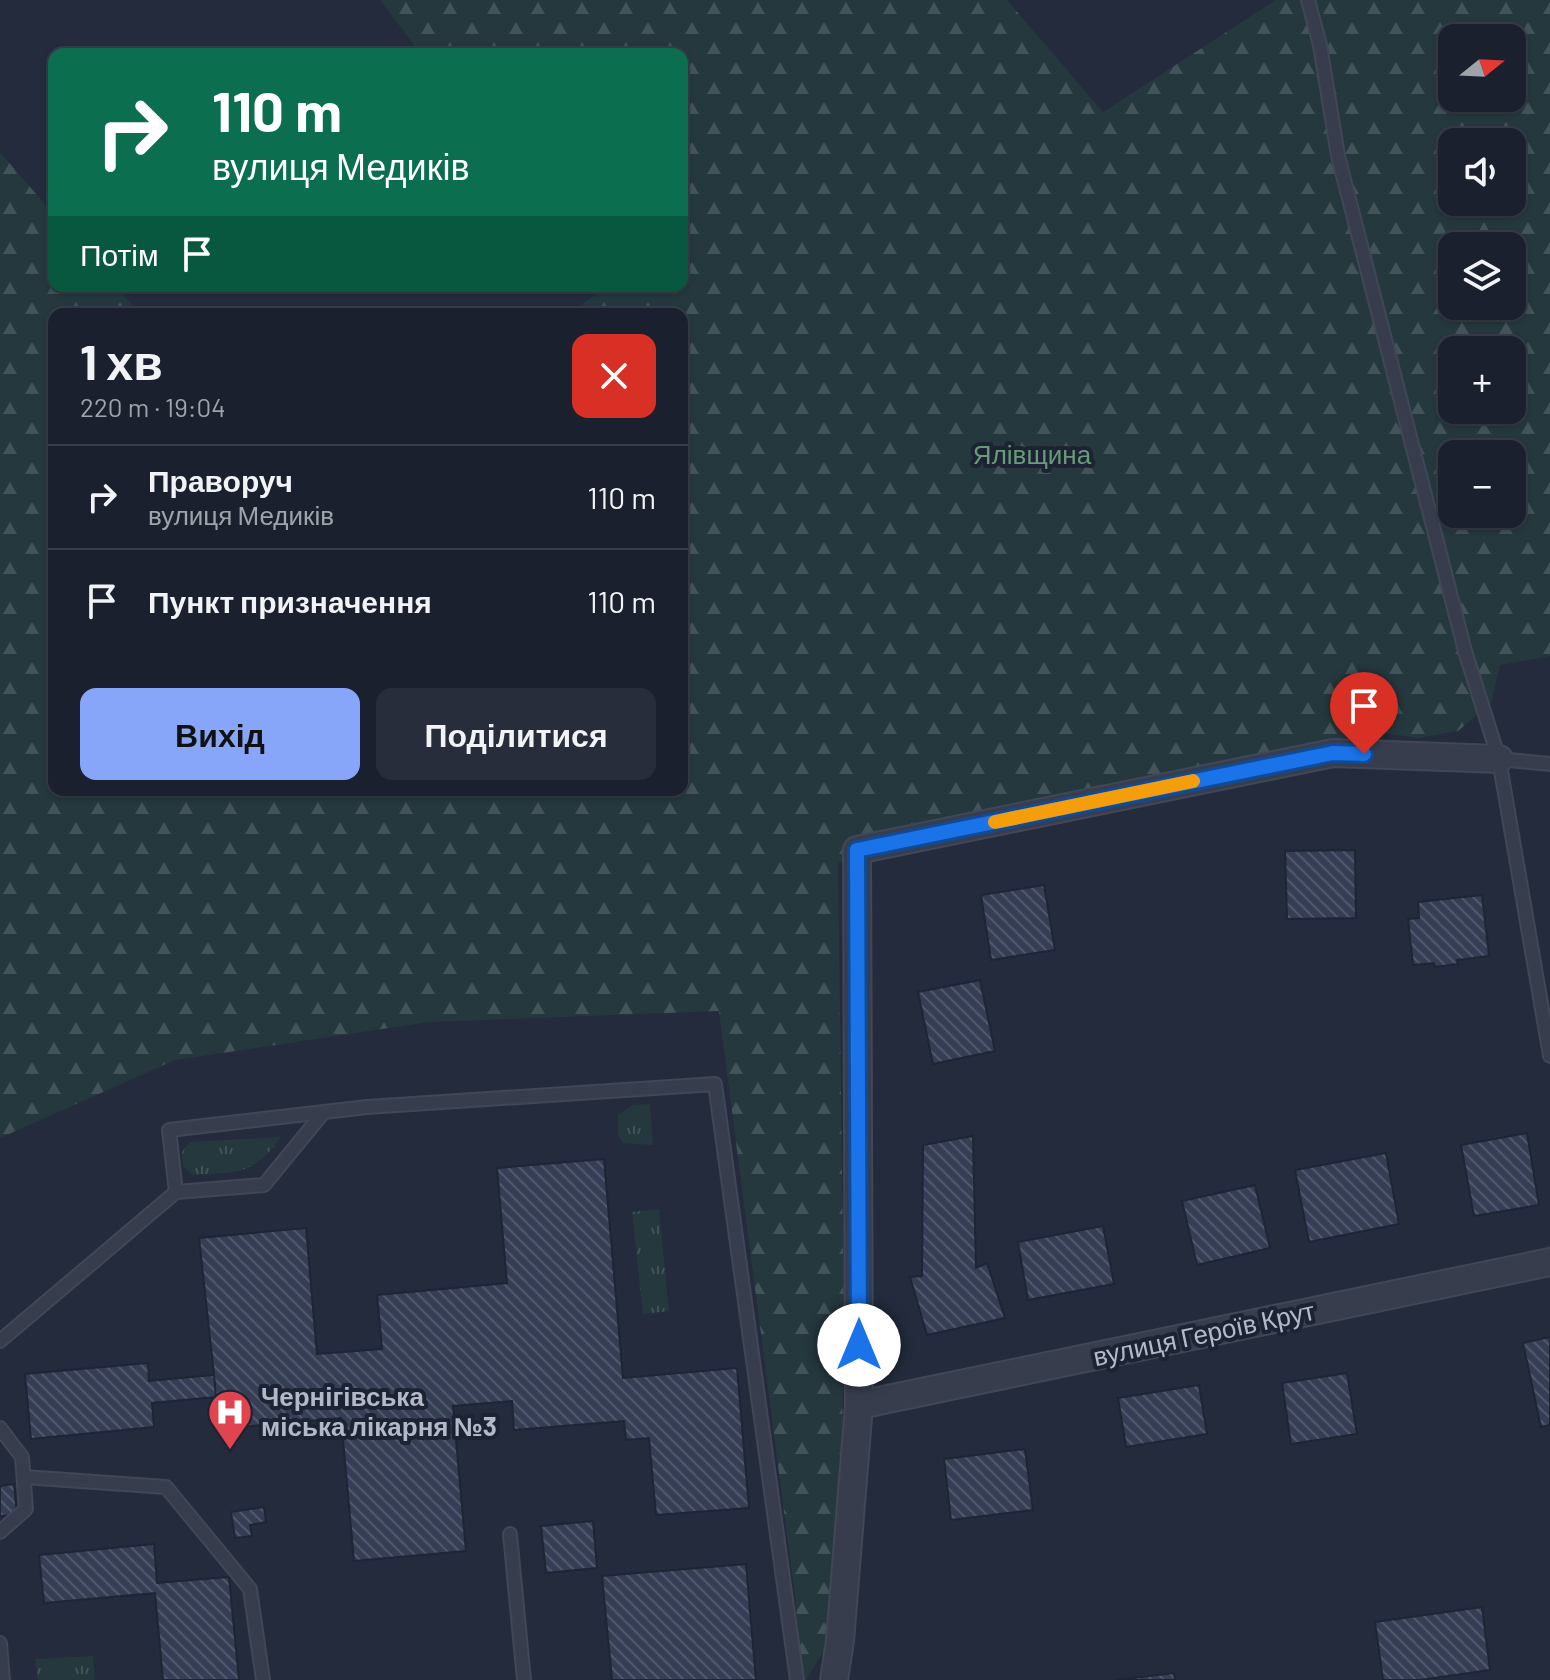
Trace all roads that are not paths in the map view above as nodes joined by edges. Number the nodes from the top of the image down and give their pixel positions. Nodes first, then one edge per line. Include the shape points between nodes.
1 (1308, 0) edge
2 (1499, 759) junction
3 (1550, 764) edge
4 (1550, 1056) edge
5 (323, 1113) junction
6 (176, 1192) junction
7 (1550, 1262) edge
8 (0, 1341) edge
9 (859, 1405) junction
10 (0, 1428) edge
11 (24, 1477) junction
12 (0, 1532) edge
13 (510, 1534) dead end
14 (0, 1643) edge
15 (3, 1680) edge
16 (263, 1680) edge
17 (524, 1680) edge
18 (797, 1680) edge
19 (834, 1680) edge

1 - 2 lane via 1338,156 1465,651
2 - 3 lane
2 - 4 lane
2 - 9 street via 1333,753 857,850
5 - 6 lane via 264,1185
5 - 6 lane via 169,1130
5 - 18 lane via 715,1084
6 - 8 lane
7 - 9 street, вулиця Героїв Крут
9 - 19 street
10 - 11 lane via 22,1457
11 - 12 lane via 26,1509
11 - 16 lane via 166,1487 250,1589
13 - 17 lane
14 - 15 lane

